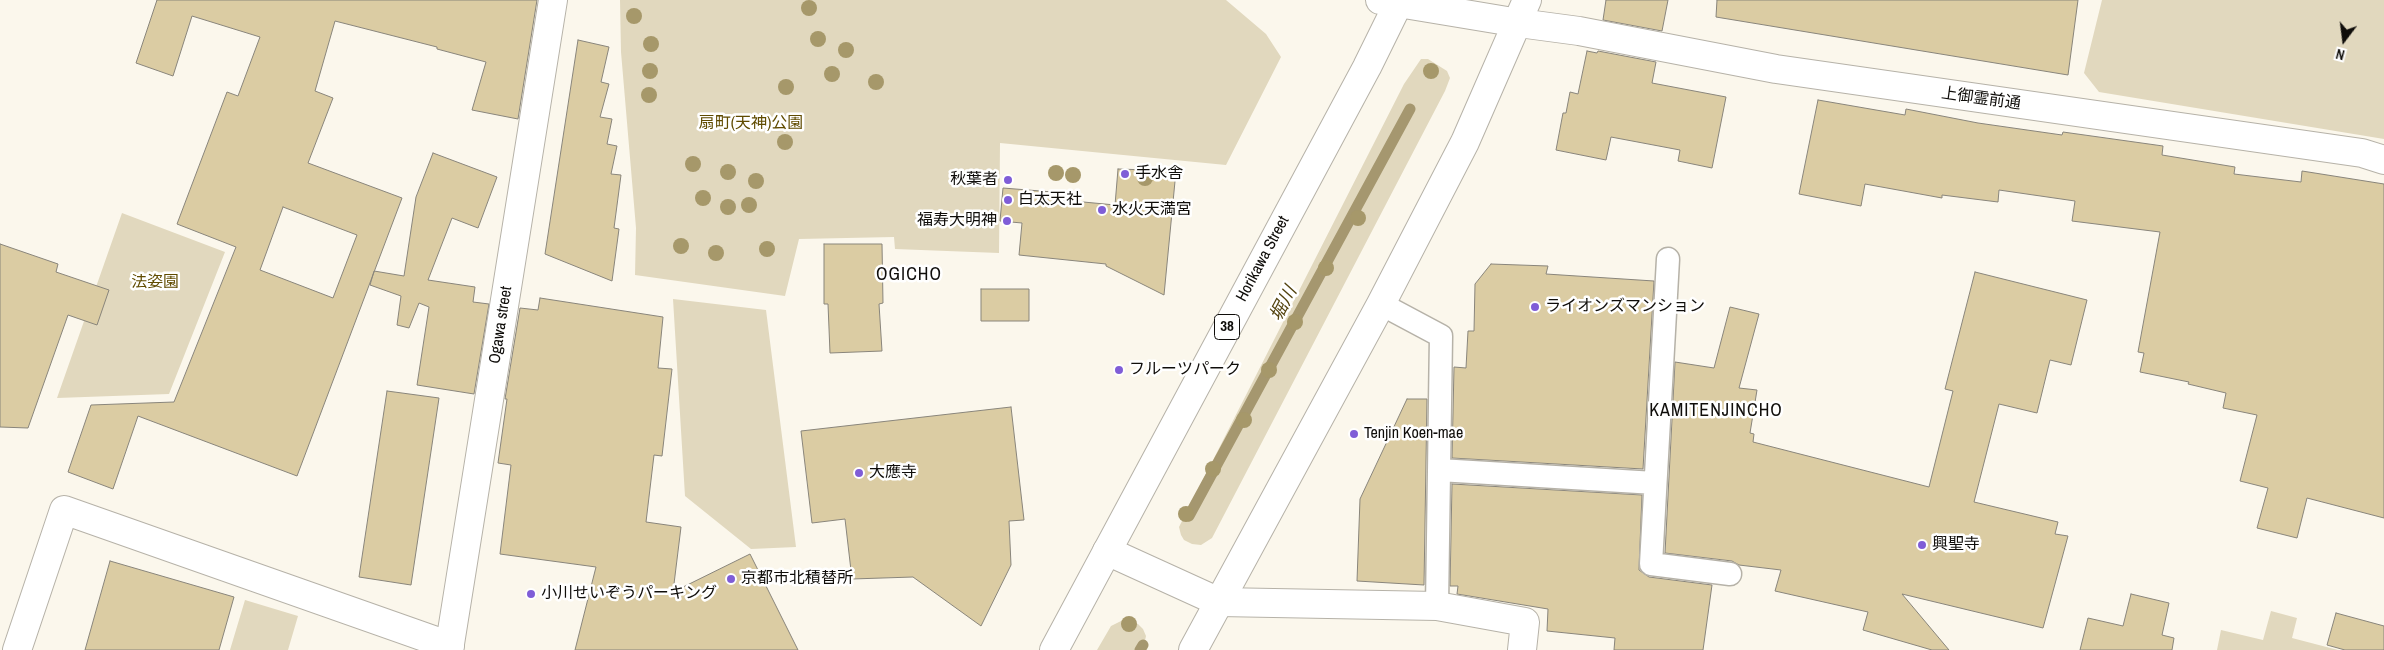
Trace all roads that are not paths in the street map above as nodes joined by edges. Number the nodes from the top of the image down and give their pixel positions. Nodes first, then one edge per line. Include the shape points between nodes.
1 (553, 0) edge
2 (1393, 1) edge
3 (1523, 12) edge
4 (2384, 160) edge
5 (1668, 259) dead end
6 (1382, 304) junction
7 (1439, 470) junction
8 (1655, 483) junction
9 (1107, 550) junction
10 (1730, 574) dead end
11 (1219, 602) junction
12 (1437, 606) junction
13 (450, 648) edge
14 (17, 650) edge
15 (1054, 650) edge
16 (1193, 650) edge
17 (1522, 650) edge

1 - 13 street, Ogawa street
2 - 3 street, 上御霊前通
2 - 9 street, Horikawa Street / 38
3 - 4 street, 上御霊前通 via 1579,31 1776,69 2362,154
3 - 6 street via 1465,142
5 - 8 lane
6 - 7 lane via 1441,336
6 - 11 street
7 - 8 lane
7 - 12 lane
8 - 10 lane via 1651,564
9 - 11 street
9 - 15 street, Horikawa Street / 38
11 - 12 street
11 - 16 street
12 - 17 street via 1525,622
13 - 14 street via 64,510

